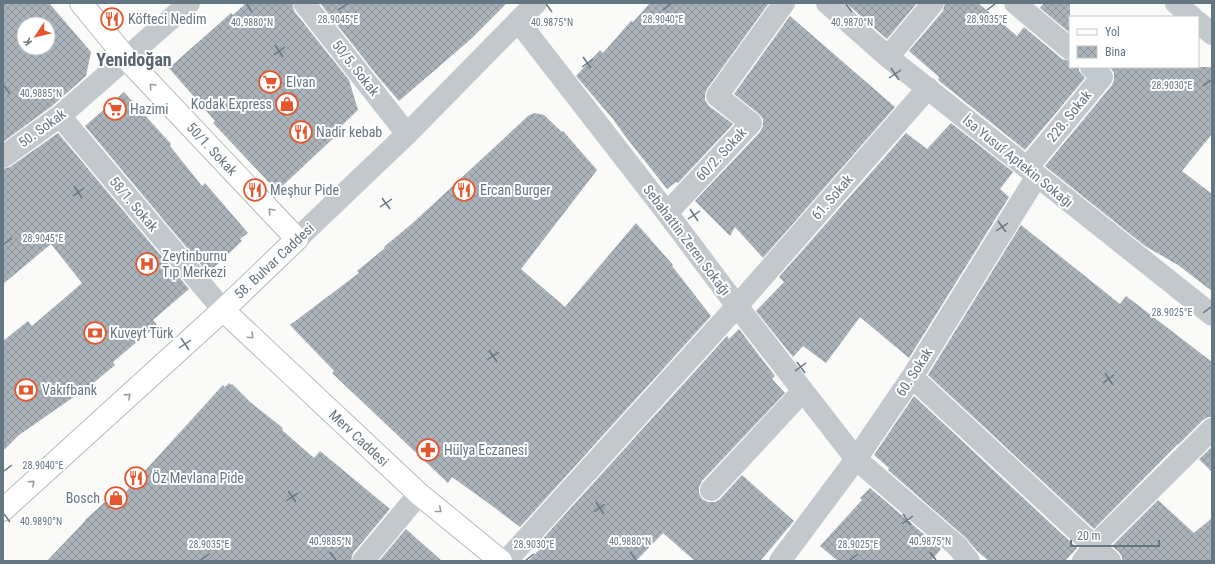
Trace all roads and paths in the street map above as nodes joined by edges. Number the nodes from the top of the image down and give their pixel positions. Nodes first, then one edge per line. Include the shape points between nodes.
1 (81, 3) edge
2 (189, 3) edge
3 (304, 3) edge
4 (536, 3) edge
5 (784, 3) edge
6 (827, 3) edge
7 (934, 3) edge
8 (1176, 3) edge
9 (1022, 5) edge
10 (1191, 16) edge
11 (518, 21) junction
12 (1199, 23) edge
13 (1212, 34) edge
14 (1069, 49) edge
15 (888, 57) junction
16 (126, 58) junction
17 (1092, 68) edge
18 (928, 88) junction
19 (60, 116) junction
20 (407, 134) junction
21 (3, 157) edge
22 (1032, 172) junction
23 (667, 213) junction
24 (297, 239) junction
25 (736, 306) junction
26 (223, 310) junction
27 (1212, 315) edge
28 (912, 377) junction
29 (803, 391) junction
30 (1212, 429) edge
31 (856, 459) junction
32 (711, 490) dead end
33 (419, 494) junction
34 (3, 510) edge
35 (1088, 554) edge
36 (957, 556) edge
37 (363, 561) edge
38 (501, 561) edge
39 (506, 561) edge
40 (780, 561) edge
41 (1110, 561) edge

1 - 16 main road, 50/1. Sokak
2 - 16 street, 50. Sokak
3 - 20 street, 50/5. Sokak
4 - 11 street, 58. Bulvar Caddesi
5 - 23 street, 60/2. Sokak via 717,96 750,123
6 - 15 street, İsa Yusuf Aptekin Sokağı
7 - 15 street
8 - 10 street
9 - 14 street
11 - 20 street, 58. Bulvar Caddesi
11 - 23 street, Sebahattin Zeren Sokağı
12 - 13 street
15 - 18 street, İsa Yusuf Aptekin Sokağı
16 - 19 street, 50. Sokak
24 -> 16 main road, 50/1. Sokak
17 - 22 street, 228. Sokak via 1102,77
18 - 22 street, İsa Yusuf Aptekin Sokağı
18 - 25 street, 61. Sokak
19 - 21 street, 50. Sokak
19 - 26 street, 58/1. Sokak
20 - 24 street, 58. Bulvar Caddesi
22 - 27 street, İsa Yusuf Aptekin Sokağı
22 - 28 street, 60. Sokak
23 - 25 street, Sebahattin Zeren Sokağı
24 - 26 main road, 58. Bulvar Caddesi
25 - 29 street, Sebahattin Zeren Sokağı
25 - 39 street, 61. Sokak
26 -> 33 main road, Merv Caddesi
34 -> 26 main road, 58. Bulvar Caddesi
28 - 31 street, 60. Sokak
28 - 35 street
29 - 31 street, Sebahattin Zeren Sokağı
29 - 32 street
30 - 35 street
31 - 36 street, Sebahattin Zeren Sokağı
31 - 40 street, 60. Sokak
33 - 37 street
33 -> 38 main road, Merv Caddesi
35 - 41 street

